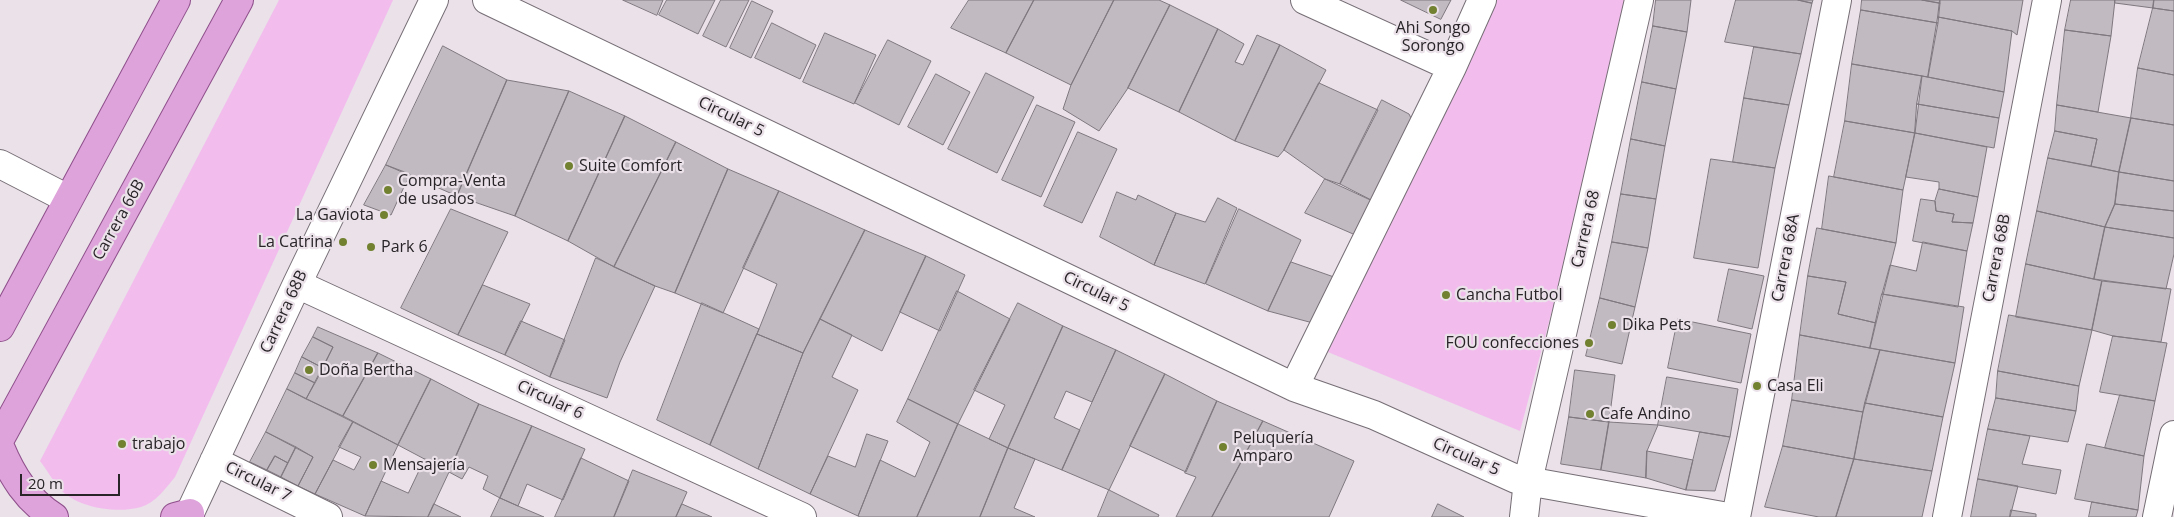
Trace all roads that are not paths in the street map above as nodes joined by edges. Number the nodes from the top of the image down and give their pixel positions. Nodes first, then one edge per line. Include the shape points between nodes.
1 (176, 0) edge
2 (238, 0) edge
3 (434, 0) edge
4 (487, 0) edge
5 (1305, 0) edge
6 (1482, 0) edge
7 (1639, 0) edge
8 (1837, 0) edge
9 (2047, 0) edge
10 (1452, 67) junction
11 (0, 164) edge
12 (68, 200) junction
13 (296, 284) junction
14 (0, 327) edge
15 (1294, 386) junction
16 (2174, 436) edge
17 (0, 439) edge
18 (0, 447) edge
19 (214, 461) junction
20 (1528, 481) junction
21 (184, 516) edge
22 (54, 517) edge
23 (328, 517) edge
24 (802, 517) edge
25 (1524, 517) edge
26 (1728, 517) edge
27 (1736, 517) edge
28 (1947, 517) edge
29 (2157, 517) edge

1 - 12 main road
2 - 17 main road, Carrera 66B
3 - 13 street, Carrera 68B
4 - 15 street, Circular 5
5 - 10 street
6 - 10 street
7 - 20 street, Carrera 68
8 - 27 street, Carrera 68A
9 - 28 street, Carrera 68B
10 - 15 street
11 - 12 street
12 - 14 main road
13 - 19 street, Carrera 68B
13 - 24 street, Circular 6
15 - 20 street, Circular 5 via 1374,415 1516,479
16 - 29 street
18 - 22 main road via 18,484 38,506
19 - 21 street, Carrera 68B
19 - 23 street, Circular 7
20 - 25 street, Carrera 68
20 - 26 street, Circular 5

